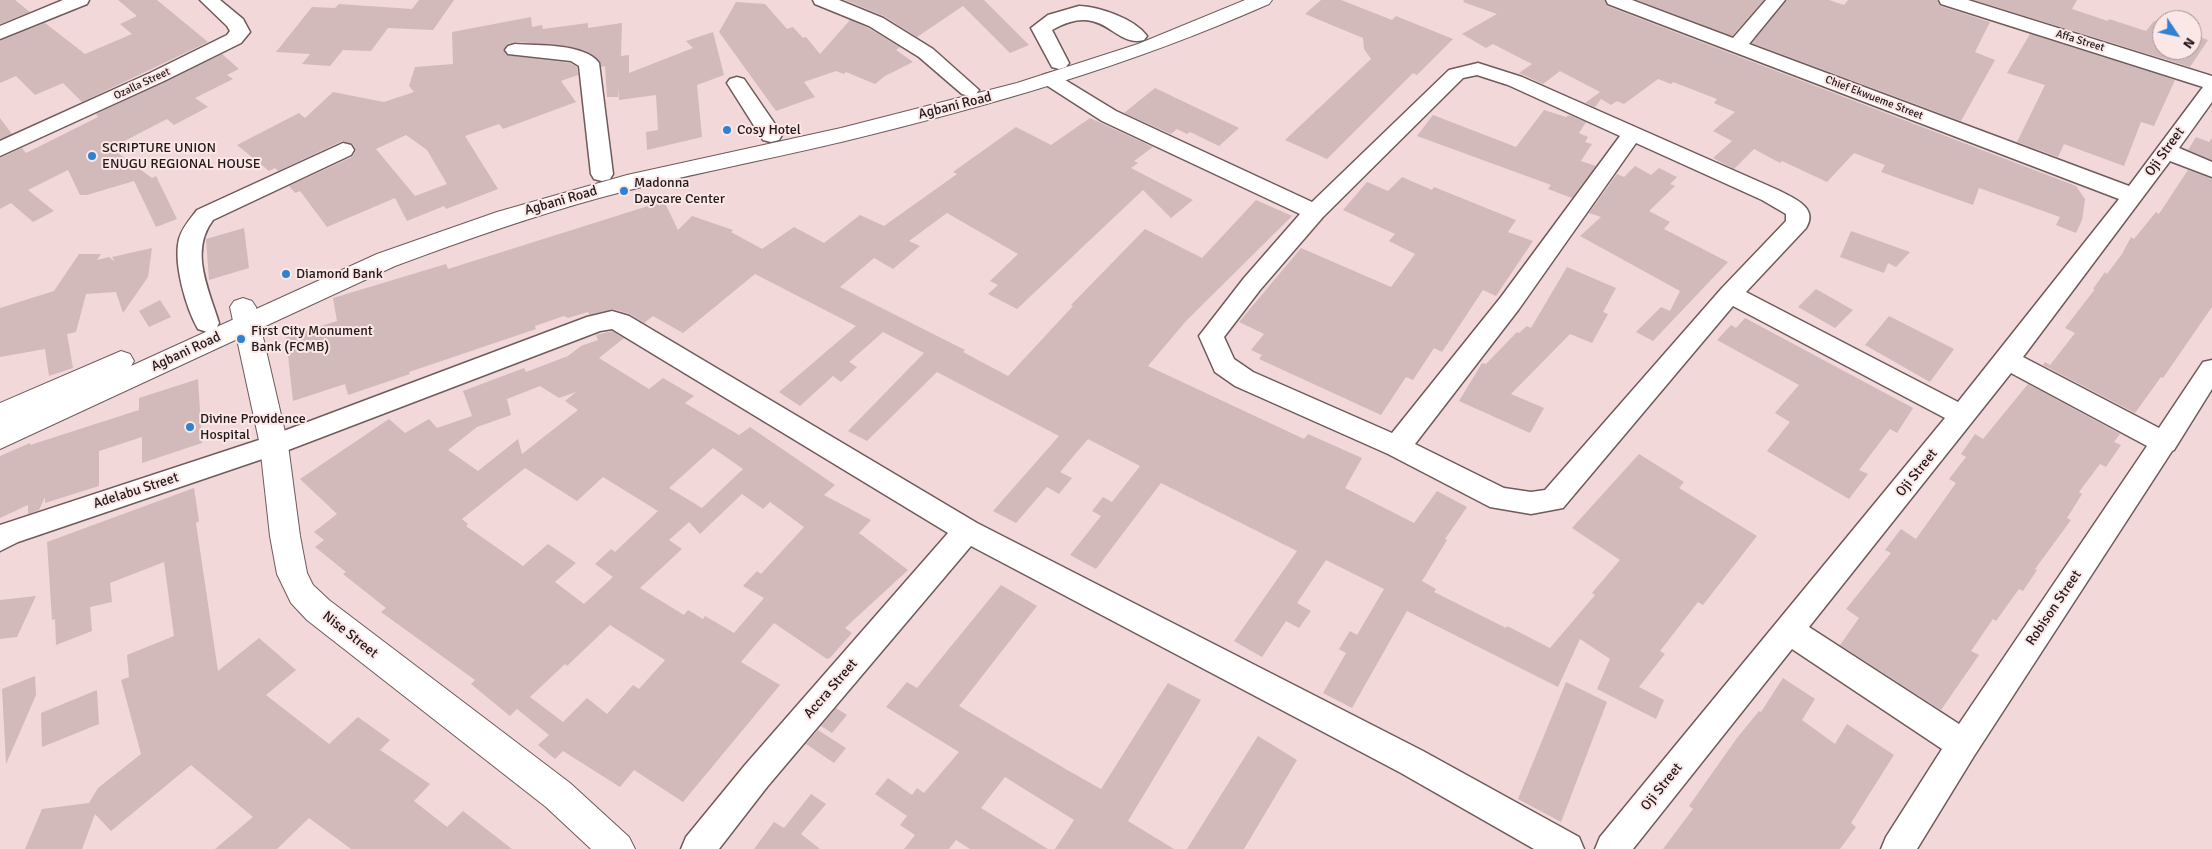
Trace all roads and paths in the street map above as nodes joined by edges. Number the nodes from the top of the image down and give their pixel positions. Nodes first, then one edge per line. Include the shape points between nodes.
1 (80, 0) edge
2 (210, 0) edge
3 (822, 0) edge
4 (1227, 0) edge
5 (1262, 0) edge
6 (1615, 0) edge
7 (1776, 0) edge
8 (1948, 0) edge
9 (0, 33) edge
10 (1137, 36) junction
11 (1737, 46) junction
12 (515, 50) dead end
13 (1055, 71) junction
14 (737, 83) dead end
15 (2212, 83) edge
16 (2212, 88) edge
17 (969, 90) junction
18 (2202, 119) edge
19 (1632, 134) junction
20 (771, 135) junction
21 (0, 149) edge
22 (344, 150) dead end
23 (2166, 151) junction
24 (2212, 170) edge
25 (602, 174) junction
26 (2133, 196) junction
27 (1315, 212) junction
28 (1730, 294) junction
29 (245, 315) junction
30 (207, 323) junction
31 (2007, 360) junction
32 (2212, 369) edge
33 (0, 415) edge
34 (1963, 416) junction
35 (0, 438) edge
36 (2164, 443) junction
37 (274, 445) junction
38 (1398, 447) junction
39 (967, 531) junction
40 (0, 539) edge
41 (1790, 631) junction
42 (1963, 745) junction
43 (617, 849) edge
44 (698, 849) edge
45 (1567, 849) edge
46 (1612, 849) edge
47 (1898, 849) edge

1 - 9 street
2 - 21 street, Ozalla Street via 236,23 240,32 234,39
3 - 17 street via 876,22 926,53
4 - 10 main road, Agbani Road
5 - 13 main road, Agbani Road via 1160,42
6 - 11 street, Chief Ekwueme Street
7 - 11 street
8 - 15 street, Affa Street
10 - 13 main road, Agbani Road
10 - 13 street via 1101,14 1078,9 1056,16 1041,28
11 - 26 street, Chief Ekwueme Street
12 - 25 street via 576,55 589,63
13 - 17 main road, Agbani Road
13 - 27 street via 1109,116
13 - 29 main road, Agbani Road via 978,101 550,204 386,260
14 - 20 street
16 - 18 street, Oji Street
17 - 20 main road, Agbani Road
18 - 23 street, Oji Street
19 - 27 street via 1515,81 1478,69 1456,74
19 - 28 street via 1797,210 1798,223
19 - 38 street via 1510,303
20 - 25 main road, Agbani Road
22 - 30 street via 200,220 189,246 190,265
23 - 24 street
23 - 26 street, Oji Street
25 - 29 main road, Agbani Road via 534,193 391,242 321,270
26 - 31 street, Oji Street
27 - 38 street via 1211,336 1224,365 1244,379
28 - 34 street
28 - 38 street via 1553,500 1531,503 1500,499
29 - 30 main road, Agbani Road
29 - 35 main road, Agbani Road
29 - 37 main road, Nise Street
30 - 33 main road, Agbani Road
31 - 34 street, Oji Street
31 - 36 street
32 - 36 street, Robison Street
34 - 41 street, Oji Street
36 - 42 street, Robison Street
37 - 39 street, Adelabu Street via 596,323 612,320
37 - 40 street, Adelabu Street
37 - 43 main road, Nise Street via 287,550 292,574 302,594 558,795
39 - 44 street, Accra Street via 756,776
39 - 45 street via 1412,762
41 - 42 street
41 - 46 street, Oji Street
42 - 47 street, Robison Street

